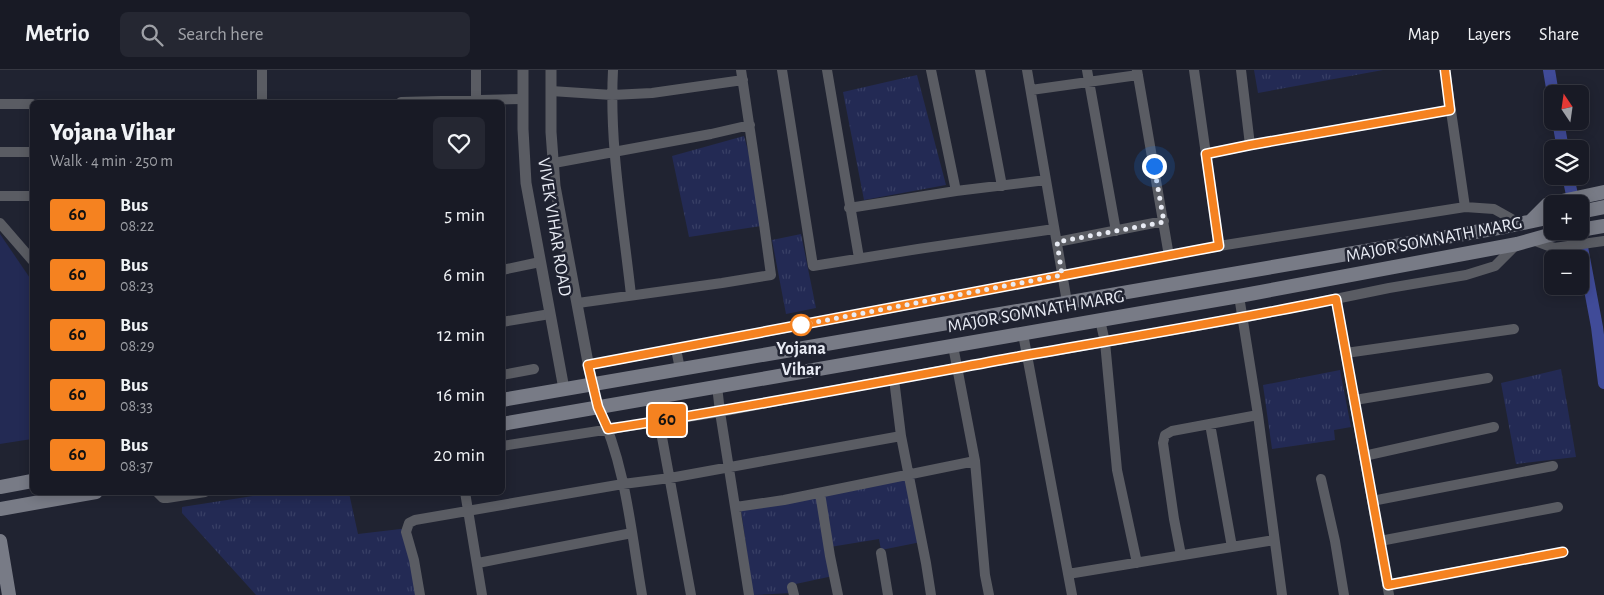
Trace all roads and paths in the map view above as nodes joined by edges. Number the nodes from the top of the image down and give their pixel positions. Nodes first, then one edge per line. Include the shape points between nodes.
1 (262, 70) edge
2 (476, 70) edge
3 (522, 70) edge
4 (551, 70) edge
5 (614, 70) edge
6 (782, 70) edge
7 (827, 70) edge
8 (931, 70) edge
9 (980, 70) edge
10 (1027, 70) edge
11 (1087, 70) edge
12 (1194, 70) edge
13 (1241, 70) edge
14 (1445, 70) edge
15 (1137, 72) edge
16 (742, 75) edge
17 (1089, 82) junction
18 (1031, 90) junction
19 (551, 91) junction
20 (612, 95) junction
21 (523, 99) junction
22 (262, 100) edge
23 (476, 100) edge
24 (500, 100) edge
25 (0, 104) edge
26 (30, 104) edge
27 (1450, 110) junction
28 (750, 125) junction
29 (1250, 145) junction
30 (615, 151) junction
31 (0, 152) edge
32 (30, 152) edge
33 (1206, 154) junction
34 (554, 163) junction
35 (1046, 180) junction
36 (1002, 186) junction
37 (956, 192) junction
38 (1604, 192) edge
39 (0, 196) edge
40 (30, 196) edge
41 (1589, 198) edge
42 (1465, 207) junction
43 (1604, 207) edge
44 (849, 208) junction
45 (1589, 210) edge
46 (1544, 215) edge
47 (1164, 222) junction
48 (1525, 222) junction
49 (0, 223) edge
50 (1604, 226) edge
51 (1589, 228) edge
52 (1054, 229) junction
53 (1116, 231) junction
54 (1556, 240) edge
55 (1604, 241) edge
56 (1057, 242) junction
57 (1552, 242) junction
58 (1517, 244) junction
59 (1219, 246) junction
60 (1169, 256) junction
61 (30, 258) edge
62 (859, 258) junction
63 (540, 262) junction
64 (505, 269) edge
65 (1062, 275) junction
66 (631, 295) junction
67 (1239, 296) junction
68 (1336, 299) junction
69 (1067, 302) junction
70 (578, 303) junction
71 (550, 314) junction
72 (1242, 318) junction
73 (1100, 320) junction
74 (505, 322) edge
75 (1514, 329) dead end
76 (1023, 334) junction
77 (1104, 342) junction
78 (953, 346) junction
79 (676, 349) junction
80 (1346, 353) junction
81 (1026, 356) junction
82 (588, 365) junction
83 (958, 368) junction
84 (534, 369) dead end
85 (680, 369) junction
86 (505, 374) edge
87 (1488, 378) dead end
88 (894, 379) junction
89 (592, 384) junction
90 (717, 386) junction
91 (564, 389) junction
92 (505, 399) edge
93 (1354, 400) junction
94 (598, 407) junction
95 (568, 412) junction
96 (720, 412) junction
97 (1258, 415) junction
98 (659, 421) junction
99 (505, 423) edge
100 (1210, 424) junction
101 (1494, 427) dead end
102 (608, 429) junction
103 (901, 436) junction
104 (505, 446) edge
105 (1364, 456) junction
106 (976, 461) junction
107 (1553, 466) dead end
108 (729, 467) junction
109 (908, 475) junction
110 (670, 478) junction
111 (1321, 479) dead end
112 (30, 481) edge
113 (623, 484) junction
114 (0, 487) edge
115 (820, 493) junction
116 (79, 495) edge
117 (160, 495) edge
118 (186, 495) edge
119 (465, 495) edge
120 (1372, 501) junction
121 (736, 507) junction
122 (1558, 507) dead end
123 (0, 509) edge
124 (468, 511) junction
125 (632, 533) junction
126 (1274, 540) junction
127 (0, 541) edge
128 (1380, 541) junction
129 (1232, 547) junction
130 (1563, 552) dead end
131 (881, 553) dead end
132 (1181, 555) junction
133 (478, 563) junction
134 (1137, 563) junction
135 (1068, 574) junction
136 (1388, 590) edge
137 (9, 595) edge
138 (420, 595) edge
139 (482, 595) edge
140 (642, 595) edge
141 (691, 595) edge
142 (749, 595) edge
143 (838, 595) edge
144 (888, 595) edge
145 (931, 595) edge
146 (989, 595) edge
147 (1072, 595) edge
148 (1282, 595) edge
149 (1344, 595) edge

1 - 22 street
2 - 23 street
3 - 21 street, VIVEK VIHAR ROAD
4 - 19 street
5 - 20 street
6 - 62 street via 813,266
7 - 44 street
8 - 37 street
9 - 36 street
10 - 18 street
11 - 17 street
12 - 33 street
13 - 29 street
14 - 27 street
15 - 17 street
15 - 47 street
16 - 20 street via 652,93
16 - 28 street
17 - 18 street
17 - 53 street
18 - 35 street
19 - 20 street
19 - 34 street
20 - 30 street
21 - 24 street
21 - 63 street, VIVEK VIHAR ROAD via 526,183
25 - 26 street
27 - 29 street
27 - 42 street
28 - 30 street
28 - 66 street via 770,275
29 - 33 street
30 - 34 street
30 - 66 street
31 - 32 street
33 - 59 street
34 - 70 street
35 - 36 street
35 - 52 street
36 - 37 street
37 - 44 street
38 - 41 main road, MAJOR SOMNATH MARG
39 - 40 street
42 - 48 street via 1494,210
42 - 59 street
43 - 45 main road
44 - 62 street
46 - 48 main road, MAJOR SOMNATH MARG
47 - 53 street
47 - 60 street
48 - 69 main road, MAJOR SOMNATH MARG
49 - 61 street
50 - 51 main road
52 - 56 street
52 - 62 street
53 - 56 street
54 - 57 main road, MAJOR SOMNATH MARG
55 - 57 street
56 - 65 street
57 - 58 main road, MAJOR SOMNATH MARG via 1533,240
58 - 67 main road, MAJOR SOMNATH MARG
58 - 68 street via 1501,261 1484,270
59 - 60 street
60 - 65 street
63 - 64 street
63 - 71 street, VIVEK VIHAR ROAD
65 - 69 street
65 - 79 street
66 - 70 street
67 - 72 street
67 - 73 main road, MAJOR SOMNATH MARG
68 - 72 street
68 - 80 street
69 - 85 main road, MAJOR SOMNATH MARG
70 - 82 street
71 - 74 street
71 - 91 street, VIVEK VIHAR ROAD
72 - 77 street
72 - 97 street
73 - 76 main road, MAJOR SOMNATH MARG
73 - 77 street
75 - 80 street
76 - 78 main road, MAJOR SOMNATH MARG
76 - 81 street
77 - 81 street
77 - 134 street via 1117,470
78 - 83 street
78 - 90 main road, MAJOR SOMNATH MARG
79 - 82 street
79 - 85 street
80 - 93 street
81 - 83 street
81 - 135 street
82 - 89 street
83 - 88 street
83 - 106 street
84 - 86 street
85 - 89 main road, MAJOR SOMNATH MARG
87 - 93 street
88 - 96 street
88 - 103 street
89 - 91 main road, MAJOR SOMNATH MARG
89 - 94 main road
90 - 94 main road, MAJOR SOMNATH MARG
90 - 96 street
91 - 92 main road, MAJOR SOMNATH MARG
91 - 95 main road
93 - 105 street
94 - 95 main road, MAJOR SOMNATH MARG
94 - 102 street
95 - 99 main road, MAJOR SOMNATH MARG
96 - 98 street
96 - 108 street
97 - 100 street
97 - 126 street
98 - 102 street
98 - 110 street
100 - 129 street
100 - 132 street via 1172,431 1165,435 1163,443
101 - 105 street
102 - 104 street
102 - 113 street
103 - 108 street
103 - 109 street
105 - 120 street
106 - 109 street
106 - 146 street
107 - 120 street
108 - 110 street
108 - 121 street
109 - 115 street
109 - 145 street
110 - 113 street
110 - 141 street
111 - 149 street
112 - 114 main road
113 - 124 street
113 - 125 street
115 - 121 street
115 - 143 street
116 - 123 main road
117 - 118 street via 163,498
119 - 124 street
120 - 128 street
121 - 142 street
122 - 128 street
124 - 133 street
124 - 138 street via 409,523 406,532
125 - 133 street
125 - 140 street
126 - 129 street
126 - 148 street
127 - 137 main road
128 - 136 street
129 - 132 street
130 - 136 street
131 - 144 street
132 - 134 street
133 - 139 street
134 - 135 street
135 - 147 street

